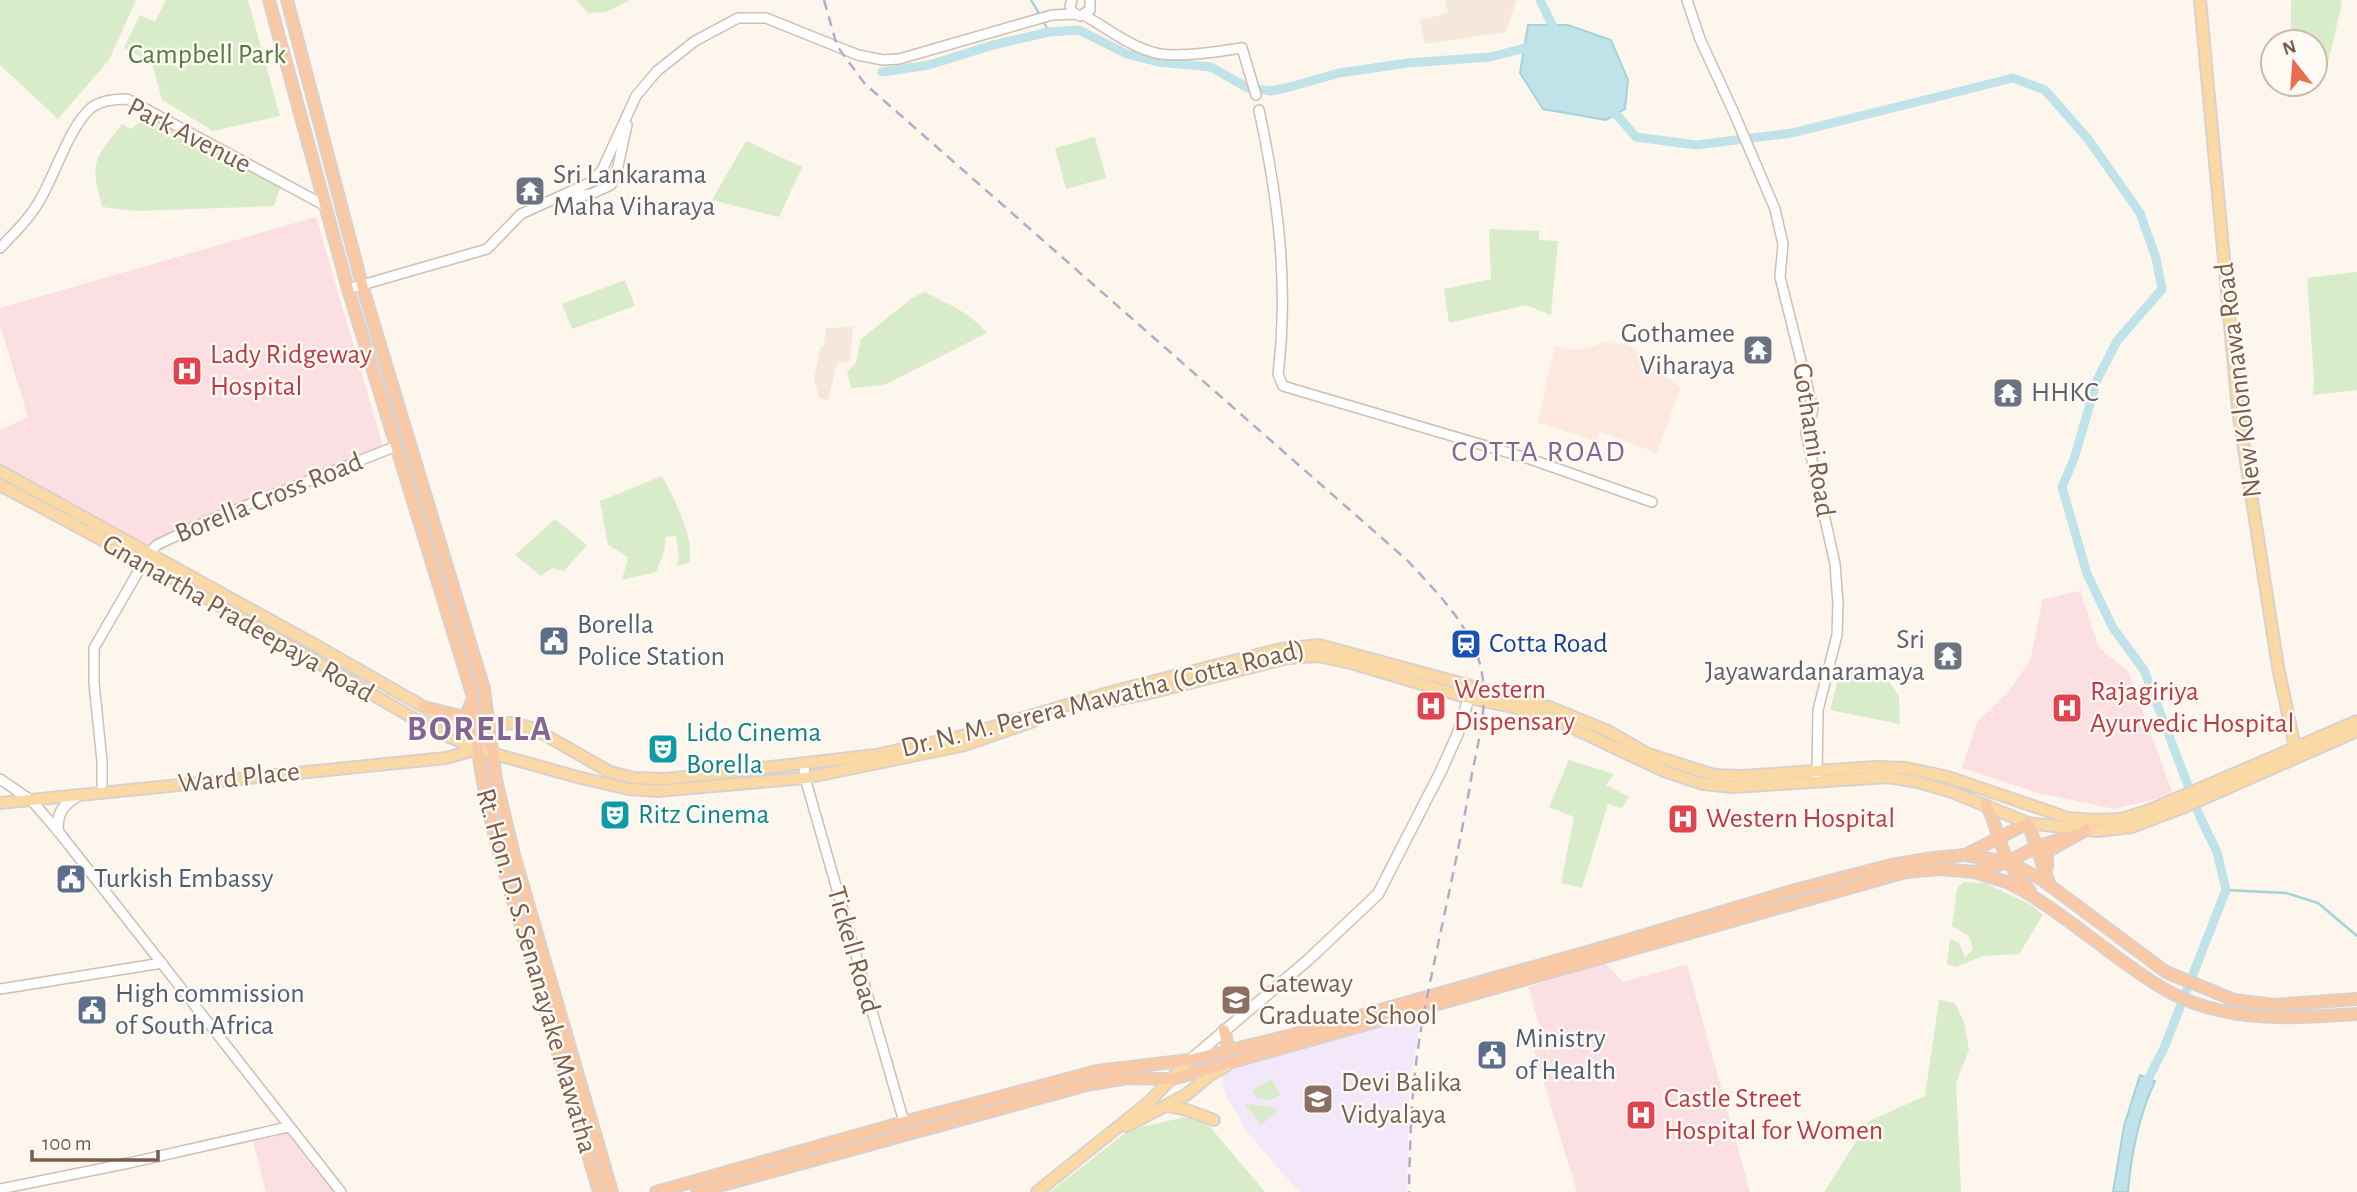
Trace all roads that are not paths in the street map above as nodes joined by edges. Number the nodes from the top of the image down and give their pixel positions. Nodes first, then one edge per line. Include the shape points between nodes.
1 (269, 0) edge
2 (287, 0) edge
3 (1687, 0) edge
4 (2200, 0) edge
5 (1071, 1) edge
6 (1091, 4) edge
7 (1079, 15) junction
8 (1045, 17) junction
9 (1100, 24) junction
10 (1256, 95) dead end
11 (1259, 110) dead end
12 (628, 113) junction
13 (548, 202) junction
14 (324, 205) junction
15 (0, 248) edge
16 (362, 285) junction
17 (348, 289) junction
18 (394, 447) junction
19 (0, 471) edge
20 (0, 485) edge
21 (1652, 502) dead end
22 (146, 558) junction
23 (1470, 692) junction
24 (473, 698) junction
25 (424, 707) junction
26 (2357, 721) edge
27 (489, 726) junction
28 (2357, 731) edge
29 (474, 732) junction
30 (477, 749) junction
31 (492, 752) junction
32 (2297, 752) junction
33 (804, 765) junction
34 (1817, 776) junction
35 (805, 778) junction
36 (0, 779) edge
37 (102, 792) junction
38 (80, 795) junction
39 (2007, 798) junction
40 (32, 801) junction
41 (0, 803) edge
42 (2180, 804) junction
43 (1986, 805) junction
44 (1993, 817) junction
45 (2068, 818) junction
46 (2028, 823) junction
47 (2086, 830) junction
48 (58, 831) junction
49 (2074, 835) junction
50 (1999, 839) junction
51 (1986, 846) junction
52 (2036, 847) junction
53 (1965, 855) junction
54 (2008, 862) junction
55 (1975, 872) junction
56 (2048, 881) junction
57 (2036, 898) junction
58 (162, 963) junction
59 (0, 989) edge
60 (2357, 999) edge
61 (2357, 1014) edge
62 (1224, 1030) junction
63 (1229, 1050) junction
64 (1189, 1060) junction
65 (1233, 1062) junction
66 (1172, 1079) junction
67 (1168, 1106) junction
68 (1213, 1120) dead end
69 (904, 1122) junction
70 (288, 1127) junction
71 (1109, 1135) junction
72 (0, 1189) edge
73 (341, 1192) edge
74 (599, 1192) edge
75 (612, 1192) edge
76 (656, 1192) edge
77 (697, 1192) edge
78 (1037, 1192) edge

1 - 14 highway, Rt. Hon. D. S. Senanayake Mawatha
2 - 16 highway, Rt. Hon. D. S. Senanayake Mawatha
3 - 34 street, Gothami Road via 1774,209 1783,244 1780,277 1813,409 1806,433 1835,564 1838,635 1818,710
4 - 32 main road, New Kolonnawa Road via 2238,410 2278,667
5 - 7 street via 1071,9
5 - 8 street
6 - 7 street
6 - 9 street
7 - 8 street
7 - 9 street
8 - 12 street via 883,60 858,55 766,18 738,19 695,41 657,71
9 - 10 street via 1156,54 1242,48
11 - 21 street via 1273,178 1284,294 1278,374 1282,384 1530,459
12 - 13 street via 602,170 591,182
12 - 13 street via 611,185
13 - 16 street via 515,218 487,249
14 - 15 street, Park Avenue via 136,103 117,99 93,107 78,122 41,200
14 - 17 highway, Rt. Hon. D. S. Senanayake Mawatha
16 - 17 street
16 - 27 highway, Rt. Hon. D. S. Senanayake Mawatha via 484,689
17 - 18 highway, Rt. Hon. D. S. Senanayake Mawatha
18 - 22 street, Borella Cross Road via 196,526 157,545
18 - 24 highway, Rt. Hon. D. S. Senanayake Mawatha
19 - 22 main road, Gnanartha Pradeepaya Road
20 - 22 main road, Gnanartha Pradeepaya Road
22 - 25 main road, Gnanartha Pradeepaya Road
22 - 30 main road, Gnanartha Pradeepaya Road via 422,724
22 - 37 street, Borella Cross Road via 94,648
23 - 33 main road, Dr. N. M. Perera Mawatha (Cotta Road) via 1319,645 1281,649 962,736
23 - 34 main road, Dr. N. M. Perera Mawatha (Cotta Road) via 1549,707 1608,731 1648,754 1714,775
23 - 35 main road, Dr. N. M. Perera Mawatha (Cotta Road) via 1318,656 1288,658 1063,710 965,745
23 - 62 main road via 1441,771 1378,894
24 - 25 highway via 467,714 460,716
24 - 29 highway, Rt. Hon. D. S. Senanayake Mawatha
25 - 29 main road, Gnanartha Pradeepaya Road via 460,731
26 - 32 main road
27 - 29 main road
27 - 31 highway, Rt. Hon. D. S. Senanayake Mawatha
27 - 33 main road, Dr. N. M. Perera Mawatha (Cotta Road) via 511,723 533,728 610,772 634,778 667,779
28 - 32 main road
29 - 30 highway, Rt. Hon. D. S. Senanayake Mawatha
30 - 31 main road, Dr. N. M. Perera Mawatha (Cotta Road)
30 - 37 main road, Ward Place via 446,758
30 - 74 highway, Rt. Hon. D. S. Senanayake Mawatha via 497,846
31 - 35 main road, Dr. N. M. Perera Mawatha (Cotta Road) via 629,789 657,791
31 - 75 highway, Rt. Hon. D. S. Senanayake Mawatha via 514,855
32 - 42 main road, Dr. N. M. Perera Mawatha (Cotta Road)
33 - 35 street, Tickell Road
34 - 39 main road, Dr. N. M. Perera Mawatha (Cotta Road) via 1876,768 1923,770
34 - 43 main road, Dr. N. M. Perera Mawatha (Cotta Road) via 1888,777
35 - 69 street, Tickell Road
36 - 40 street
37 - 38 main road, Ward Place
38 - 40 main road, Ward Place
38 - 48 main road via 61,810
39 - 45 main road, Dr. N. M. Perera Mawatha (Cotta Road)
39 - 46 main road
40 - 41 main road, Ward Place
40 - 48 street
42 - 45 main road, Dr. N. M. Perera Mawatha (Cotta Road) via 2121,819
42 - 47 main road, Dr. N. M. Perera Mawatha (Cotta Road) via 2122,829
43 - 44 highway
43 - 46 main road, Dr. N. M. Perera Mawatha (Cotta Road)
44 - 50 highway
44 - 51 highway via 1993,835
45 - 46 main road
46 - 47 main road, Dr. N. M. Perera Mawatha (Cotta Road)
46 - 50 highway
46 - 52 highway
47 - 49 highway
48 - 58 street
49 - 52 highway
49 - 56 highway via 2047,854
50 - 51 highway
50 - 54 highway
51 - 53 highway
52 - 54 highway
52 - 56 highway
53 - 54 highway
53 - 63 highway via 1903,863 1795,890
54 - 55 highway
54 - 56 highway
54 - 57 highway
55 - 57 highway
55 - 65 highway via 1906,872
56 - 60 highway via 2166,972 2204,989 2234,1000 2274,1004
57 - 61 highway via 2163,989 2198,1004 2265,1017
58 - 59 street
58 - 70 street
62 - 63 highway
62 - 64 main road
63 - 64 highway
64 - 66 main road
64 - 69 highway via 1097,1071
65 - 66 highway
65 - 67 main road
66 - 71 main road
66 - 77 highway via 1128,1078 1087,1084
67 - 68 main road
67 - 71 main road
69 - 76 highway
70 - 72 street
70 - 73 street
71 - 78 main road

